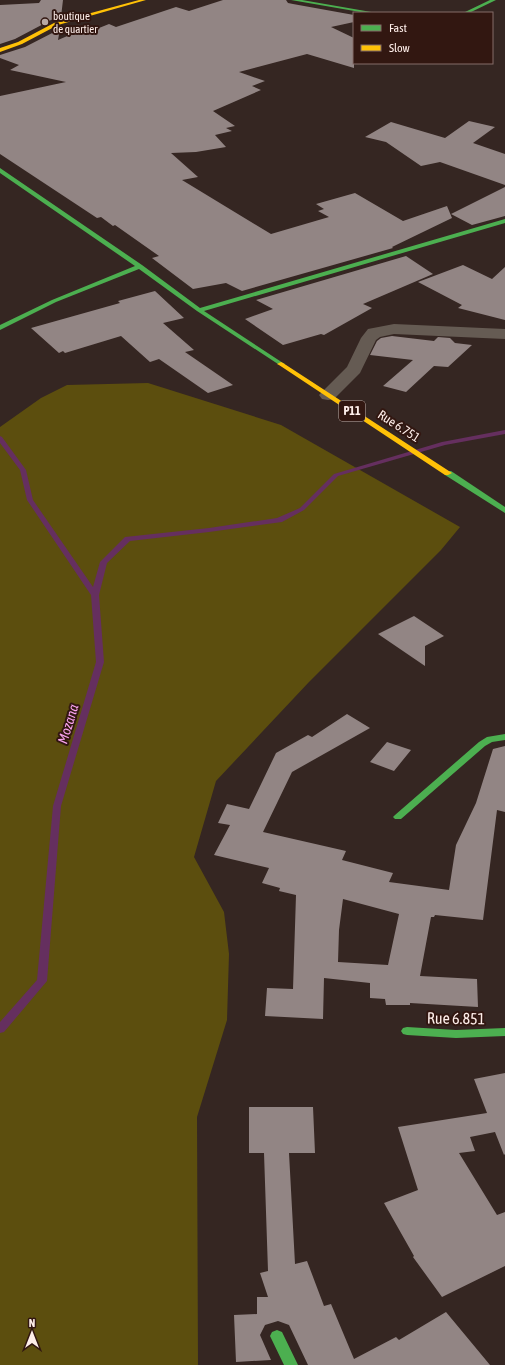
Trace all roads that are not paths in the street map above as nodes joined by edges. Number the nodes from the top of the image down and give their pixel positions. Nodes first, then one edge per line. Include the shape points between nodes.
1 (144, 0) edge
2 (293, 0) edge
3 (494, 0) edge
4 (369, 12) edge
5 (467, 12) edge
6 (0, 50) edge
7 (0, 170) edge
8 (505, 221) edge
9 (140, 266) junction
10 (199, 310) junction
11 (0, 328) edge
12 (505, 334) edge
13 (328, 395) junction
14 (505, 511) edge
15 (505, 736) edge
16 (398, 817) dead end
17 (407, 1031) dead end
18 (505, 1032) edge
19 (277, 1336) dead end
20 (291, 1365) edge

1 - 6 street via 56,24 20,43
2 - 4 street
3 - 5 street
7 - 9 street, P11
8 - 10 street
9 - 10 street, P11
9 - 11 street via 54,301
10 - 13 street, Rue 6.751 / P11
12 - 13 street via 394,329 374,333 354,369
13 - 14 street, Rue 6.751 / P11
15 - 16 street via 490,739 482,744
17 - 18 street, Rue 6.851 via 438,1034
19 - 20 street

